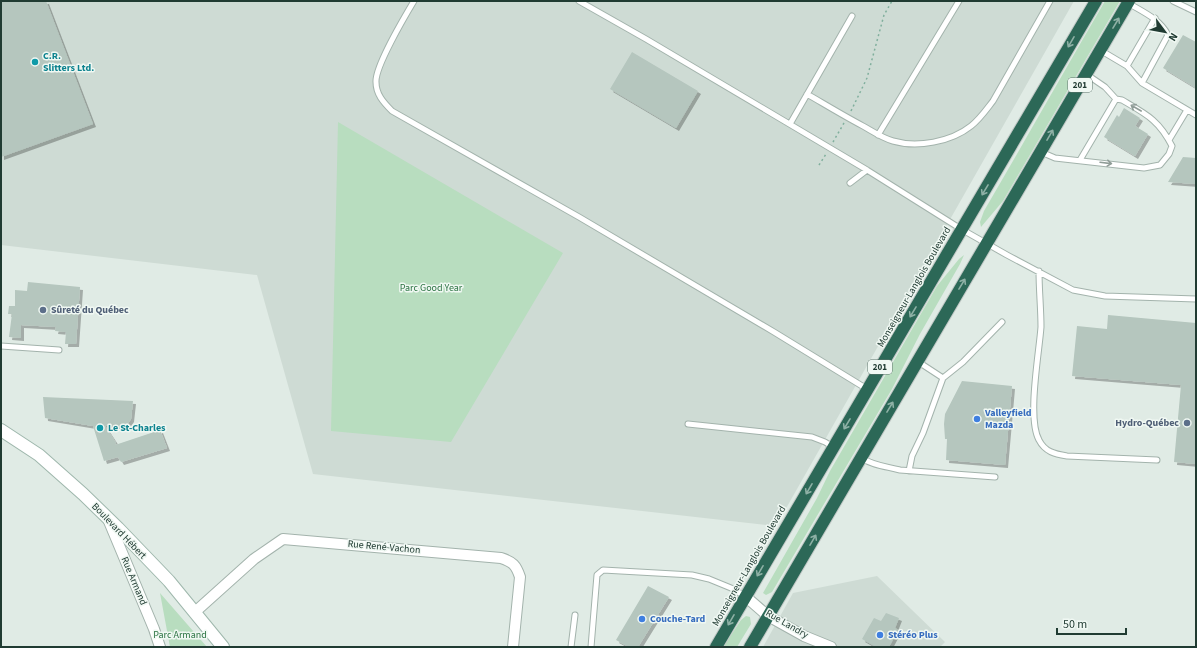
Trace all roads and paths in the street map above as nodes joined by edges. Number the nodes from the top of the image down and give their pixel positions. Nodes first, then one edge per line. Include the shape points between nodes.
1 (414, 1) edge
2 (580, 1) edge
3 (892, 1) edge
4 (959, 1) edge
5 (1050, 1) edge
6 (1096, 1) edge
7 (1173, 1) edge
8 (1129, 2) edge
9 (1196, 12) edge
10 (852, 16) dead end
11 (1155, 18) junction
12 (1100, 50) junction
13 (1127, 66) junction
14 (1086, 74) junction
15 (1142, 83) junction
16 (807, 94) junction
17 (1116, 99) junction
18 (1187, 110) junction
19 (1196, 115) edge
20 (847, 118) junction
21 (790, 124) junction
22 (878, 135) junction
23 (1169, 140) junction
24 (830, 147) junction
25 (1041, 152) junction
26 (1080, 160) junction
27 (819, 165) dead end
28 (867, 170) junction
29 (850, 183) dead end
30 (961, 230) junction
31 (986, 244) junction
32 (1039, 272) junction
33 (1196, 299) edge
34 (1002, 322) dead end
35 (1, 346) edge
36 (59, 350) dead end
37 (917, 361) junction
38 (943, 378) junction
39 (867, 389) junction
40 (688, 424) dead end
41 (1, 430) edge
42 (833, 447) junction
43 (861, 458) junction
44 (1157, 460) dead end
45 (908, 470) junction
46 (995, 477) dead end
47 (106, 516) junction
48 (745, 596) junction
49 (195, 612) junction
50 (575, 615) dead end
51 (768, 616) junction
52 (160, 647) edge
53 (223, 647) edge
54 (514, 647) edge
55 (571, 647) edge
56 (590, 647) edge
57 (716, 647) edge
58 (750, 647) edge
59 (831, 647) edge

1 - 39 lane via 378,66 375,80 382,101 392,110 579,217
2 - 21 lane
3 - 20 path via 884,15 871,68
4 - 22 lane
5 - 22 lane via 993,100 982,116 970,127 948,138 926,143 903,143
6 -> 30 highway, Monseigneur-Langlois Boulevard / 201
7 - 9 lane
8 - 11 lane
12 -> 8 highway, 201
10 - 16 lane
11 - 13 lane
11 - 15 lane via 1168,35
12 - 13 lane
12 - 14 highway, 201
13 - 15 lane
14 - 17 lane via 1105,87
25 -> 14 highway, 201
15 - 18 lane
16 - 20 lane
16 - 21 lane
23 -> 17 lane via 1155,121 1122,100
17 - 26 lane
18 - 19 lane
18 - 23 lane
20 - 22 lane
20 - 24 path
21 - 24 lane
26 -> 23 lane via 1144,168 1160,165 1172,146
24 - 27 path
24 - 28 lane
25 - 26 lane via 1055,158
25 - 31 highway, 201
28 - 29 lane
28 - 30 lane
30 - 31 lane
30 -> 39 highway, Monseigneur-Langlois Boulevard / 201
31 - 32 lane
37 -> 31 highway, 201
32 - 33 lane via 1073,290 1105,296
32 - 44 lane via 1041,326 1034,408 1038,440 1053,454
34 - 38 lane via 963,362
35 - 36 lane
37 - 38 lane
43 -> 37 highway, 201
38 - 45 lane
39 -> 42 highway, Monseigneur-Langlois Boulevard / 201
40 - 42 lane via 812,437
41 - 47 main road, Boulevard Hébert via 39,455
42 -> 48 highway, Monseigneur-Langlois Boulevard / 201
43 - 45 lane via 876,465
51 -> 43 highway, 201
45 - 46 lane
47 - 49 main road, Boulevard Hébert via 169,580
47 - 52 street, Rue Armand via 152,622
48 - 51 street, Rue Landry
48 - 56 lane via 709,579 692,575 603,570 597,575
48 -> 57 highway, Monseigneur-Langlois Boulevard / 201
49 - 53 main road, Boulevard Hébert
49 - 54 street, Rue René-Vachon via 254,559 283,538 501,558 511,562 518,569 520,577
50 - 55 lane
51 - 58 highway, 201
51 - 59 street, Rue Landry via 804,636

